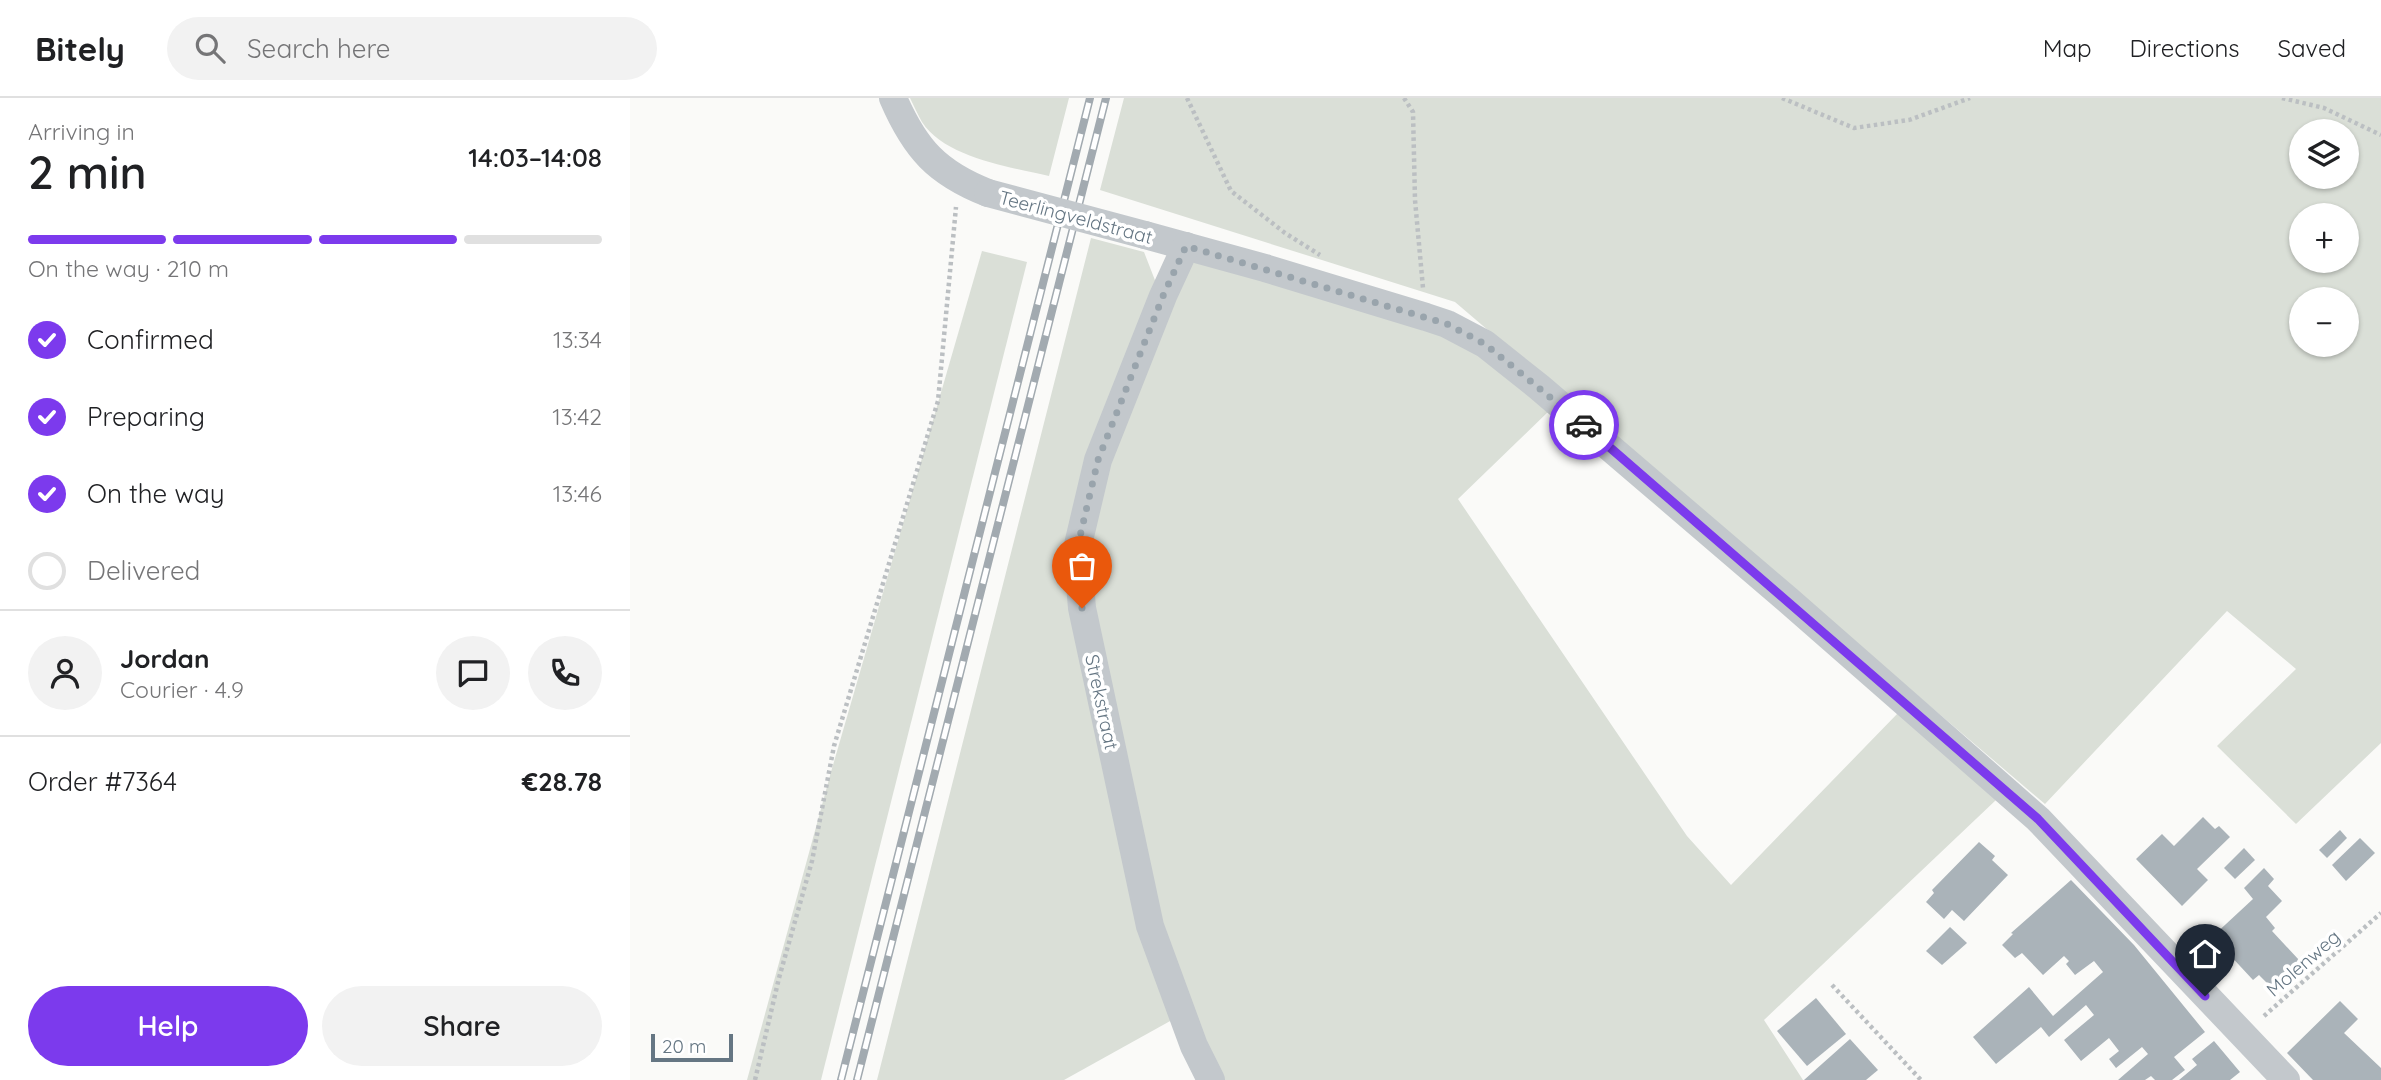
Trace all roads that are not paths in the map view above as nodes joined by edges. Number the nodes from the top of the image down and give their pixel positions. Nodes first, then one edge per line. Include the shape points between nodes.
1 (893, 98) edge
2 (1186, 246) junction
3 (1211, 1080) edge
4 (2286, 1080) edge

1 - 2 street, Teerlingveldstraat, bridge via 915,140 959,181 988,193
2 - 3 street, Strekstraat via 1098,460 1077,549 1082,608 1150,926
2 - 4 street, Teerlingveldstraat via 1426,317 1485,344 2038,819

